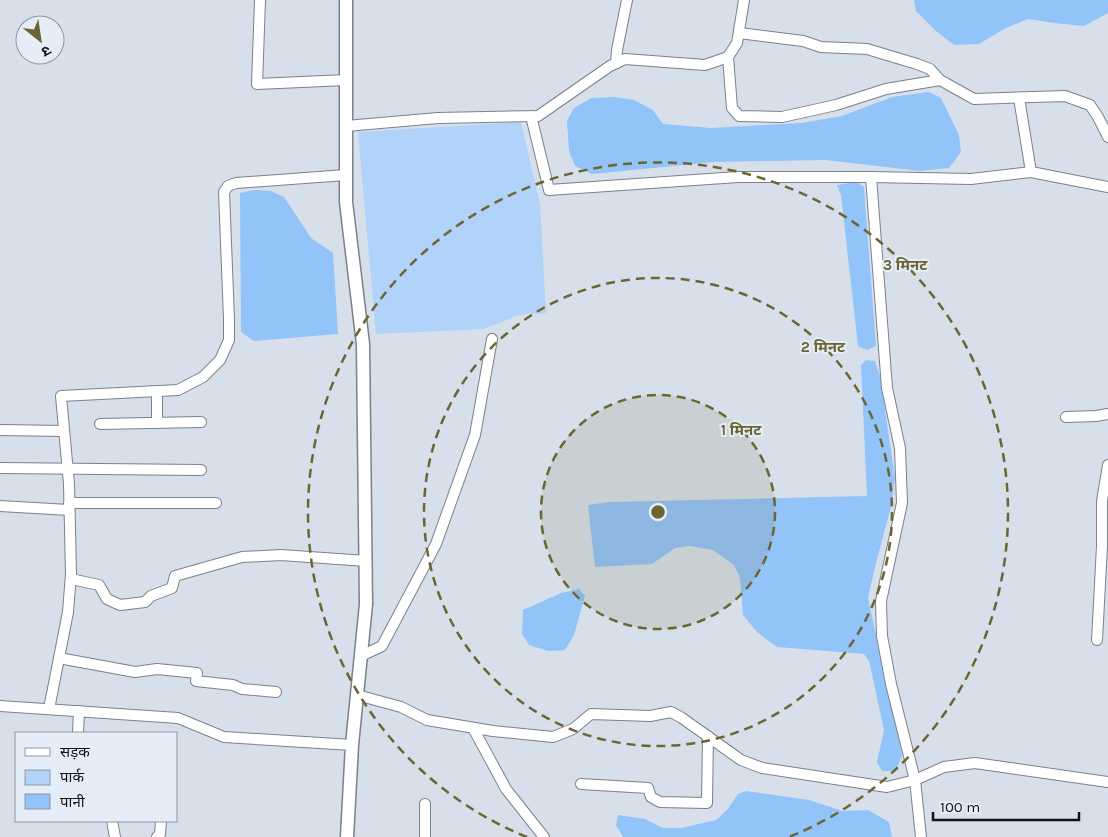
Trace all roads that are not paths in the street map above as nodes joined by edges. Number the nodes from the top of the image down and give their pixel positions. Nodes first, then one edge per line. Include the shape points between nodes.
1 (260, 0) edge
2 (346, 0) edge
3 (626, 0) edge
4 (744, 0) edge
5 (739, 33) junction
6 (728, 58) junction
7 (616, 63) junction
8 (346, 80) junction
9 (940, 80) junction
10 (1019, 98) junction
11 (531, 116) junction
12 (346, 126) junction
13 (1108, 137) edge
14 (1031, 172) junction
15 (346, 175) junction
16 (871, 177) junction
17 (1108, 187) edge
18 (492, 339) dead end
19 (157, 391) junction
20 (1108, 414) edge
21 (1066, 417) dead end
22 (201, 422) dead end
23 (157, 423) junction
24 (100, 424) dead end
25 (0, 430) edge
26 (64, 431) junction
27 (1108, 465) edge
28 (0, 468) edge
29 (68, 469) junction
30 (201, 470) dead end
31 (216, 503) dead end
32 (0, 506) edge
33 (69, 506) junction
34 (1105, 546) edge
35 (366, 561) junction
36 (71, 579) junction
37 (1097, 640) dead end
38 (361, 656) junction
39 (59, 658) junction
40 (276, 692) dead end
41 (357, 695) junction
42 (0, 706) edge
43 (48, 709) junction
44 (80, 711) junction
45 (473, 728) junction
46 (78, 732) edge
47 (708, 736) junction
48 (352, 745) junction
49 (915, 780) junction
50 (1108, 782) edge
51 (581, 784) dead end
52 (425, 804) dead end
53 (112, 822) edge
54 (161, 822) edge
55 (114, 837) edge
56 (156, 837) edge
57 (347, 837) edge
58 (425, 837) edge
59 (544, 837) edge
60 (920, 837) edge

1 - 8 street via 257,84
2 - 8 main road
3 - 7 street
4 - 5 street
5 - 6 street via 738,43
5 - 9 street via 803,41 821,47 867,49 930,69
6 - 7 street via 705,65 625,58
6 - 9 street via 732,108 739,116 782,117 836,106 886,89
7 - 11 street via 538,116
8 - 12 main road
9 - 10 street via 974,99
10 - 13 street via 1065,96 1090,105
10 - 14 street
11 - 12 street via 438,118
11 - 16 street via 550,190 738,178
12 - 15 main road
14 - 16 street via 971,179
14 - 17 street
15 - 19 street via 228,186 224,192 228,340 220,360 203,377 178,390
15 - 35 main road via 346,202 363,344
16 - 49 street via 887,388 900,448 902,504 881,601 882,636
18 - 38 street via 475,435 436,544 382,646
19 - 23 street
19 - 26 street via 61,396
20 - 21 street
22 - 23 street
23 - 24 street
25 - 26 street
26 - 29 street
27 - 34 street via 1102,501
28 - 29 street
29 - 30 street
29 - 33 street
31 - 33 street
32 - 33 street
33 - 36 street
34 - 37 street
35 - 36 street via 281,555 242,557 175,576 172,588 151,596 145,602 120,605 107,599 100,585
35 - 38 main road
36 - 39 street
38 - 41 main road
39 - 40 street via 135,672 156,668 197,673 196,681
39 - 43 street
41 - 45 street via 401,707 427,720
41 - 48 main road
42 - 43 street
43 - 44 street
44 - 46 street
44 - 48 street via 178,718 224,738
45 - 47 street via 553,737 573,729 591,714 650,716 671,712
45 - 59 street via 506,789
47 - 49 street via 741,760 762,768 887,787
47 - 51 street via 707,803 660,802 651,797 648,788
48 - 57 main road
49 - 50 street via 944,767 975,763
49 - 60 street
52 - 58 street
53 - 55 street
54 - 56 street via 160,834

